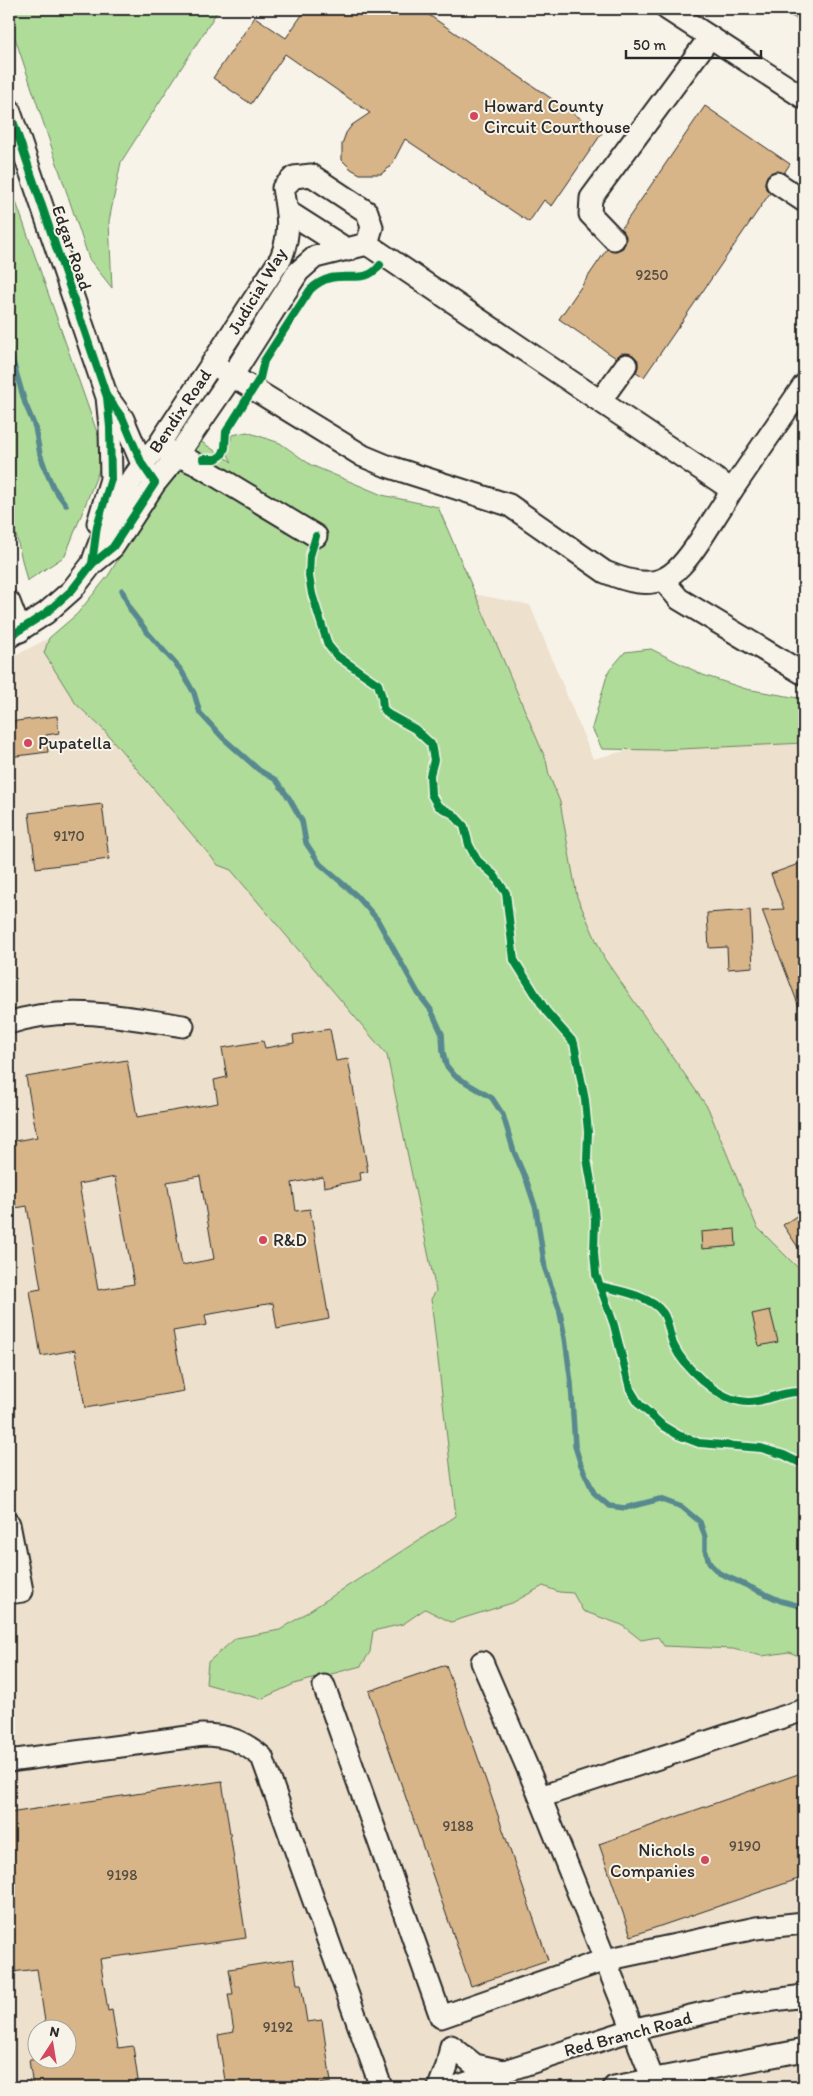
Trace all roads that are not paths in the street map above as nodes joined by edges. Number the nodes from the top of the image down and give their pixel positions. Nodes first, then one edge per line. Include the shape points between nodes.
1 (667, 9) edge
2 (710, 37) junction
3 (804, 98) edge
4 (9, 109) edge
5 (777, 183) dead end
6 (804, 201) edge
7 (287, 211) junction
8 (614, 239) dead end
9 (358, 247) junction
10 (212, 363) junction
11 (626, 365) dead end
12 (232, 376) junction
13 (804, 385) edge
14 (107, 397) junction
15 (601, 400) junction
16 (158, 446) junction
17 (177, 456) junction
18 (142, 464) junction
19 (155, 483) junction
20 (732, 490) junction
21 (316, 536) dead end
22 (92, 564) junction
23 (663, 580) junction
24 (9, 602) edge
25 (15, 634) edge
26 (804, 674) edge
27 (9, 1023) edge
28 (183, 1026) dead end
29 (9, 1524) edge
30 (9, 1593) edge
31 (482, 1662) dead end
32 (324, 1686) dead end
33 (804, 1710) edge
34 (9, 1761) edge
35 (540, 1797) junction
36 (804, 1923) edge
37 (605, 1960) junction
38 (804, 1996) edge
39 (441, 2017) junction
40 (632, 2030) junction
41 (451, 2046) junction
42 (804, 2050) edge
43 (503, 2071) junction
44 (654, 2084) edge
45 (381, 2087) edge
46 (439, 2087) edge
47 (455, 2087) edge
48 (614, 2087) edge

1 - 2 street
2 - 3 street
2 - 8 street via 591,198 590,214
4 - 14 street, Edgar Road
5 - 6 street
7 - 9 street
7 - 9 street, Judicial Way via 283,188 294,177 311,175 367,212 372,228
7 - 10 street, Judicial Way via 288,240 281,258
9 - 12 street, Judicial Way via 314,257 298,272
9 - 15 street
10 - 12 street
10 - 16 street, Bendix Road
11 - 15 street
12 - 17 street, Bendix Road
12 - 23 street via 363,456 509,506 605,572 637,582
13 - 20 street
14 - 18 street, Edgar Road via 123,419
14 - 22 street, Edgar Road via 111,479 97,526
15 - 20 street
16 - 17 street
16 - 18 street, Bendix Road
17 - 19 street, Bendix Road
17 - 21 street
18 - 19 street, Edgar Road
18 - 22 street, Bendix Road via 100,540
19 - 22 street, Bendix Road via 113,547
20 - 23 street via 687,560
22 - 25 street, Bendix Road via 72,590
23 - 26 street via 679,600
24 - 25 street
27 - 28 street via 30,1016 62,1012 102,1014
29 - 30 street via 22,1591
31 - 35 street
32 - 39 street
33 - 35 street
34 - 45 street via 203,1735 233,1738 262,1757
35 - 37 street
36 - 37 street via 756,1928
37 - 39 street
37 - 40 street
38 - 40 street, Red Branch Road via 737,2006
39 - 41 street
40 - 43 street, Red Branch Road
40 - 44 street
41 - 43 street via 475,2065
41 - 46 street
42 - 44 street
43 - 47 street, Red Branch Road
44 - 48 street

